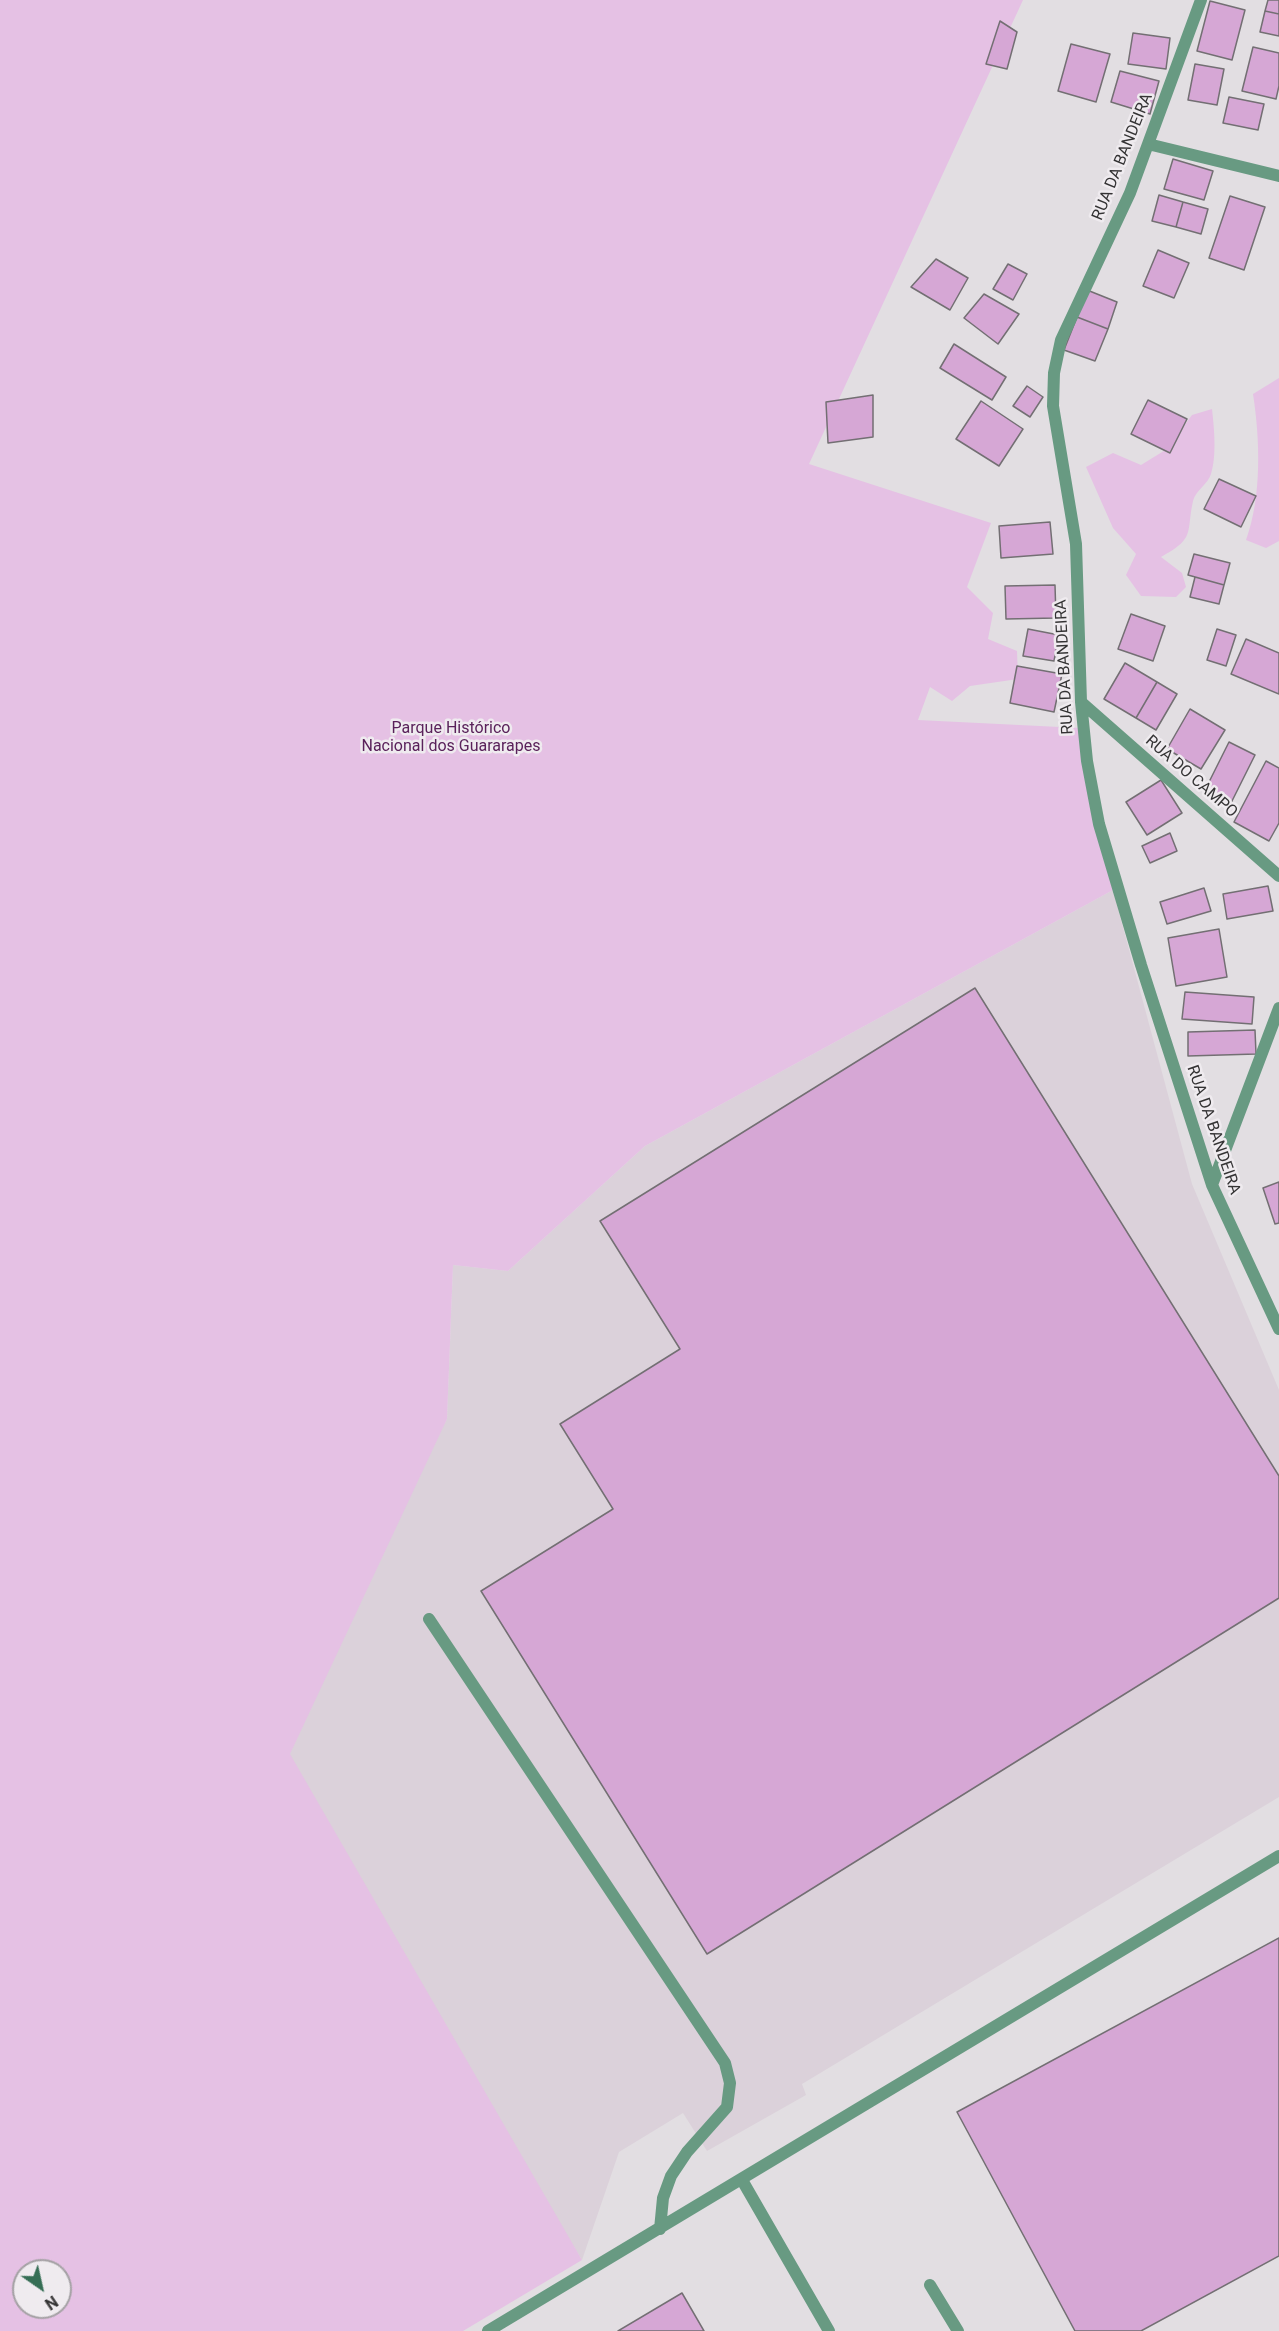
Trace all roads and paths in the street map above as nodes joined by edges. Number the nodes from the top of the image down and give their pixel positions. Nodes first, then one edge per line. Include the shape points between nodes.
1 (1201, 0) edge
2 (1148, 144) junction
3 (1279, 176) edge
4 (1081, 702) junction
5 (1279, 876) edge
6 (1279, 1008) edge
7 (1276, 1027) edge
8 (1212, 1185) junction
9 (1279, 1329) edge
10 (429, 1619) dead end
11 (1279, 1856) edge
12 (742, 2180) junction
13 (660, 2229) junction
14 (930, 2285) dead end
15 (488, 2331) edge
16 (829, 2331) edge
17 (958, 2331) edge

1 - 2 street, RUA DA BANDEIRA
2 - 3 street
2 - 4 street, RUA DA BANDEIRA via 1130,193 1061,340 1054,373 1053,406 1076,544
4 - 5 street, RUA DO CAMPO
4 - 8 street, RUA DA BANDEIRA via 1099,824
6 - 7 street
7 - 8 street
8 - 9 street, RUA DA BANDEIRA
10 - 13 street via 725,2063 730,2084 727,2107 671,2176 663,2198
11 - 12 street
12 - 13 street
12 - 16 street
13 - 15 street
14 - 17 street

